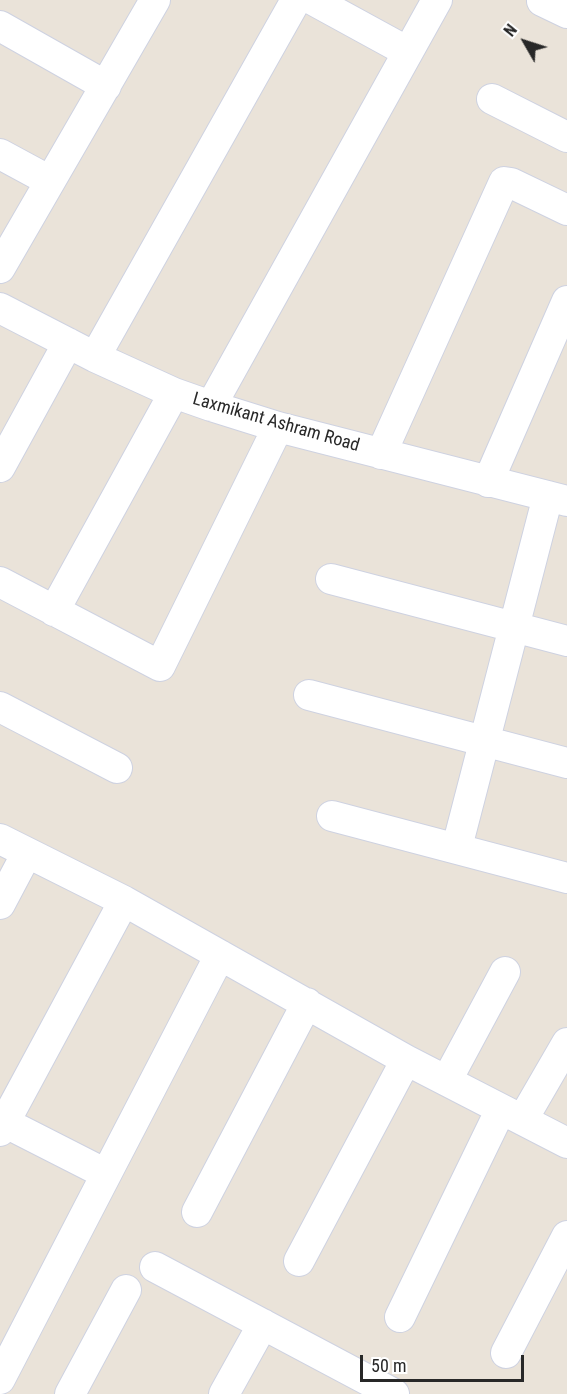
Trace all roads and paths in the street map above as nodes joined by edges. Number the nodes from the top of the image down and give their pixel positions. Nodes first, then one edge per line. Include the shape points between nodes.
1 (155, 0) edge
2 (296, 0) edge
3 (313, 0) edge
4 (437, 0) edge
5 (542, 1) edge
6 (567, 13) edge
7 (0, 26) edge
8 (408, 52) junction
9 (106, 86) junction
10 (492, 99) dead end
11 (567, 138) edge
12 (0, 154) edge
13 (50, 181) junction
14 (567, 210) edge
15 (0, 268) edge
16 (567, 301) edge
17 (0, 308) edge
18 (68, 343) junction
19 (95, 357) junction
20 (174, 393) junction
21 (211, 406) junction
22 (278, 427) junction
23 (381, 454) junction
24 (0, 467) edge
25 (488, 482) junction
26 (560, 493) edge
27 (331, 579) dead end
28 (0, 582) edge
29 (54, 611) junction
30 (514, 627) junction
31 (567, 641) edge
32 (309, 695) dead end
33 (0, 707) edge
34 (485, 741) junction
35 (567, 763) edge
36 (117, 768) dead end
37 (332, 816) dead end
38 (0, 839) edge
39 (457, 848) junction
40 (27, 853) junction
41 (567, 878) edge
42 (123, 901) junction
43 (0, 904) edge
44 (220, 955) junction
45 (505, 972) dead end
46 (307, 1003) junction
47 (567, 1043) edge
48 (406, 1060) junction
49 (447, 1080) junction
50 (512, 1114) junction
51 (2, 1125) edge
52 (567, 1143) edge
53 (106, 1174) junction
54 (197, 1212) dead end
55 (567, 1236) edge
56 (299, 1260) dead end
57 (155, 1267) dead end
58 (126, 1290) dead end
59 (400, 1317) dead end
60 (263, 1324) junction
61 (506, 1353) dead end
62 (0, 1379) edge
63 (349, 1384) edge
64 (70, 1394) edge
65 (224, 1394) edge
66 (394, 1394) edge

1 - 9 street
2 - 19 street
3 - 8 street
4 - 8 street
5 - 6 street
7 - 9 street
8 - 21 street
9 - 13 street
10 - 11 street
12 - 13 street
13 - 15 street
14 - 23 street via 504,182
16 - 25 street
17 - 18 street, Laxmikant Ashram Road
18 - 19 street, Laxmikant Ashram Road
18 - 24 street
19 - 20 street, Laxmikant Ashram Road
20 - 21 street, Laxmikant Ashram Road
20 - 29 street
21 - 22 street, Laxmikant Ashram Road
22 - 23 street, Laxmikant Ashram Road
22 - 29 street via 164,664 155,665
23 - 25 street, Laxmikant Ashram Road
25 - 26 street, Laxmikant Ashram Road
26 - 30 street
27 - 30 street
28 - 29 street
30 - 31 street
30 - 34 street
32 - 34 street
33 - 36 street
34 - 35 street
34 - 39 street
37 - 39 street
38 - 40 street
39 - 41 street
40 - 42 street
40 - 43 street
42 - 44 street
42 - 51 street
44 - 46 street
44 - 53 street
45 - 49 street
46 - 48 street
46 - 54 street
47 - 50 street
48 - 49 street
48 - 56 street
49 - 50 street
50 - 52 street
50 - 59 street
51 - 53 street
53 - 62 street
55 - 61 street
57 - 60 street
58 - 64 street
60 - 63 street
60 - 65 street
63 - 66 street

